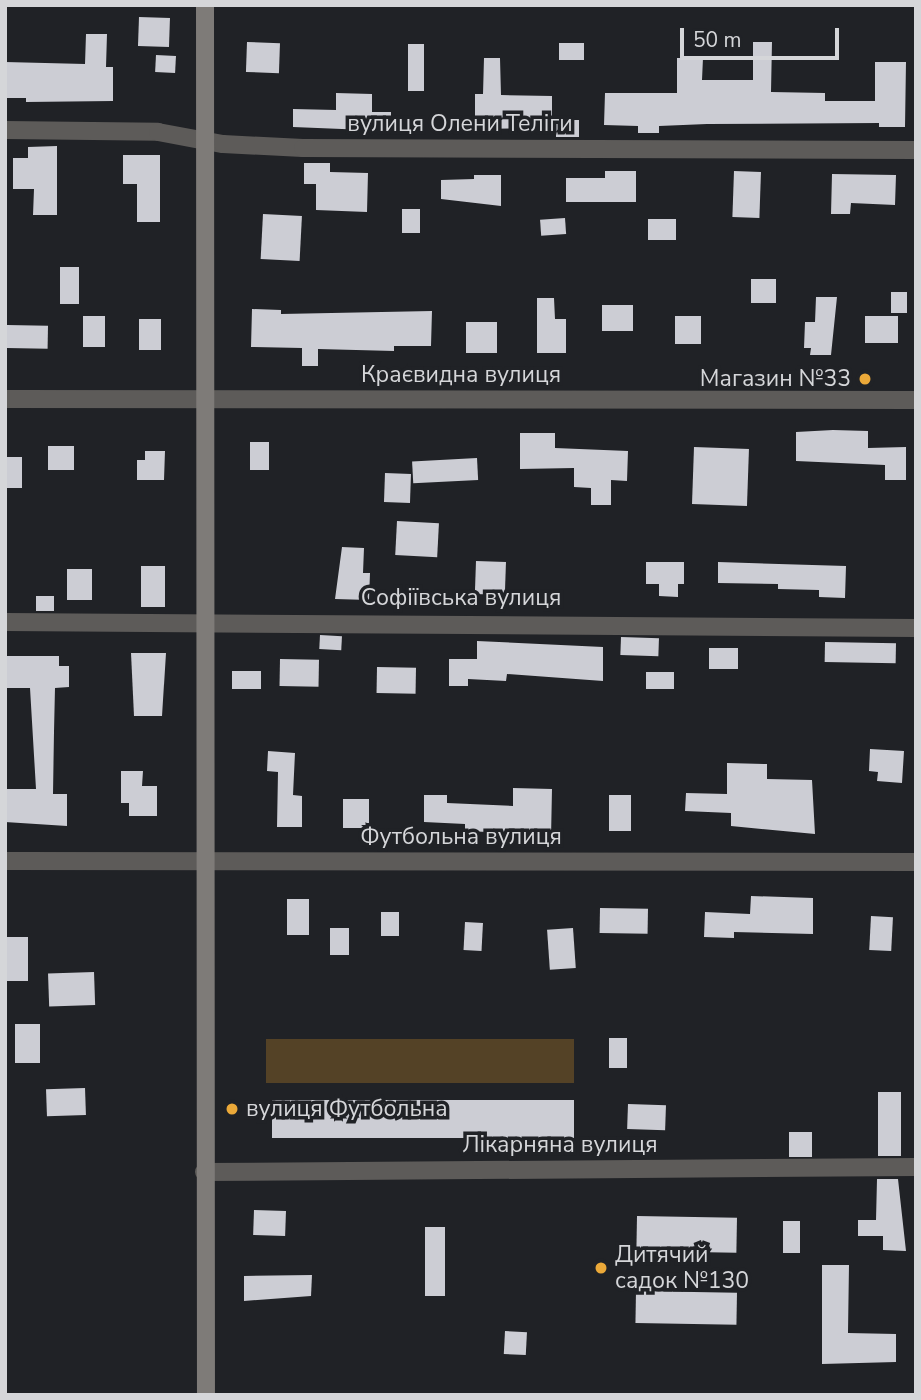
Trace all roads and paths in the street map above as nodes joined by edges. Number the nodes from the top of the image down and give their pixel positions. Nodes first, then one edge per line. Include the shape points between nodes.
1 (205, 5) edge
2 (5, 130) edge
3 (205, 140) junction
4 (916, 150) edge
5 (5, 399) edge
6 (205, 400) junction
7 (916, 400) edge
8 (206, 621) junction
9 (5, 622) edge
10 (916, 628) edge
11 (206, 861) junction
12 (5, 862) edge
13 (916, 862) edge
14 (916, 1167) edge
15 (204, 1172) junction
16 (206, 1395) edge

1 - 3 street
2 - 3 street, вулиця Олени Теліги via 158,132
3 - 4 street, вулиця Олени Теліги via 303,148
3 - 6 street
5 - 6 street, Краєвидна вулиця
6 - 7 street, Краєвидна вулиця
6 - 8 street
8 - 9 street, Софіївська вулиця
8 - 10 street, Софіївська вулиця
8 - 11 street
11 - 12 street, Футбольна вулиця
11 - 13 street, Футбольна вулиця
11 - 15 street
14 - 15 street, Лікарняна вулиця
15 - 16 street

